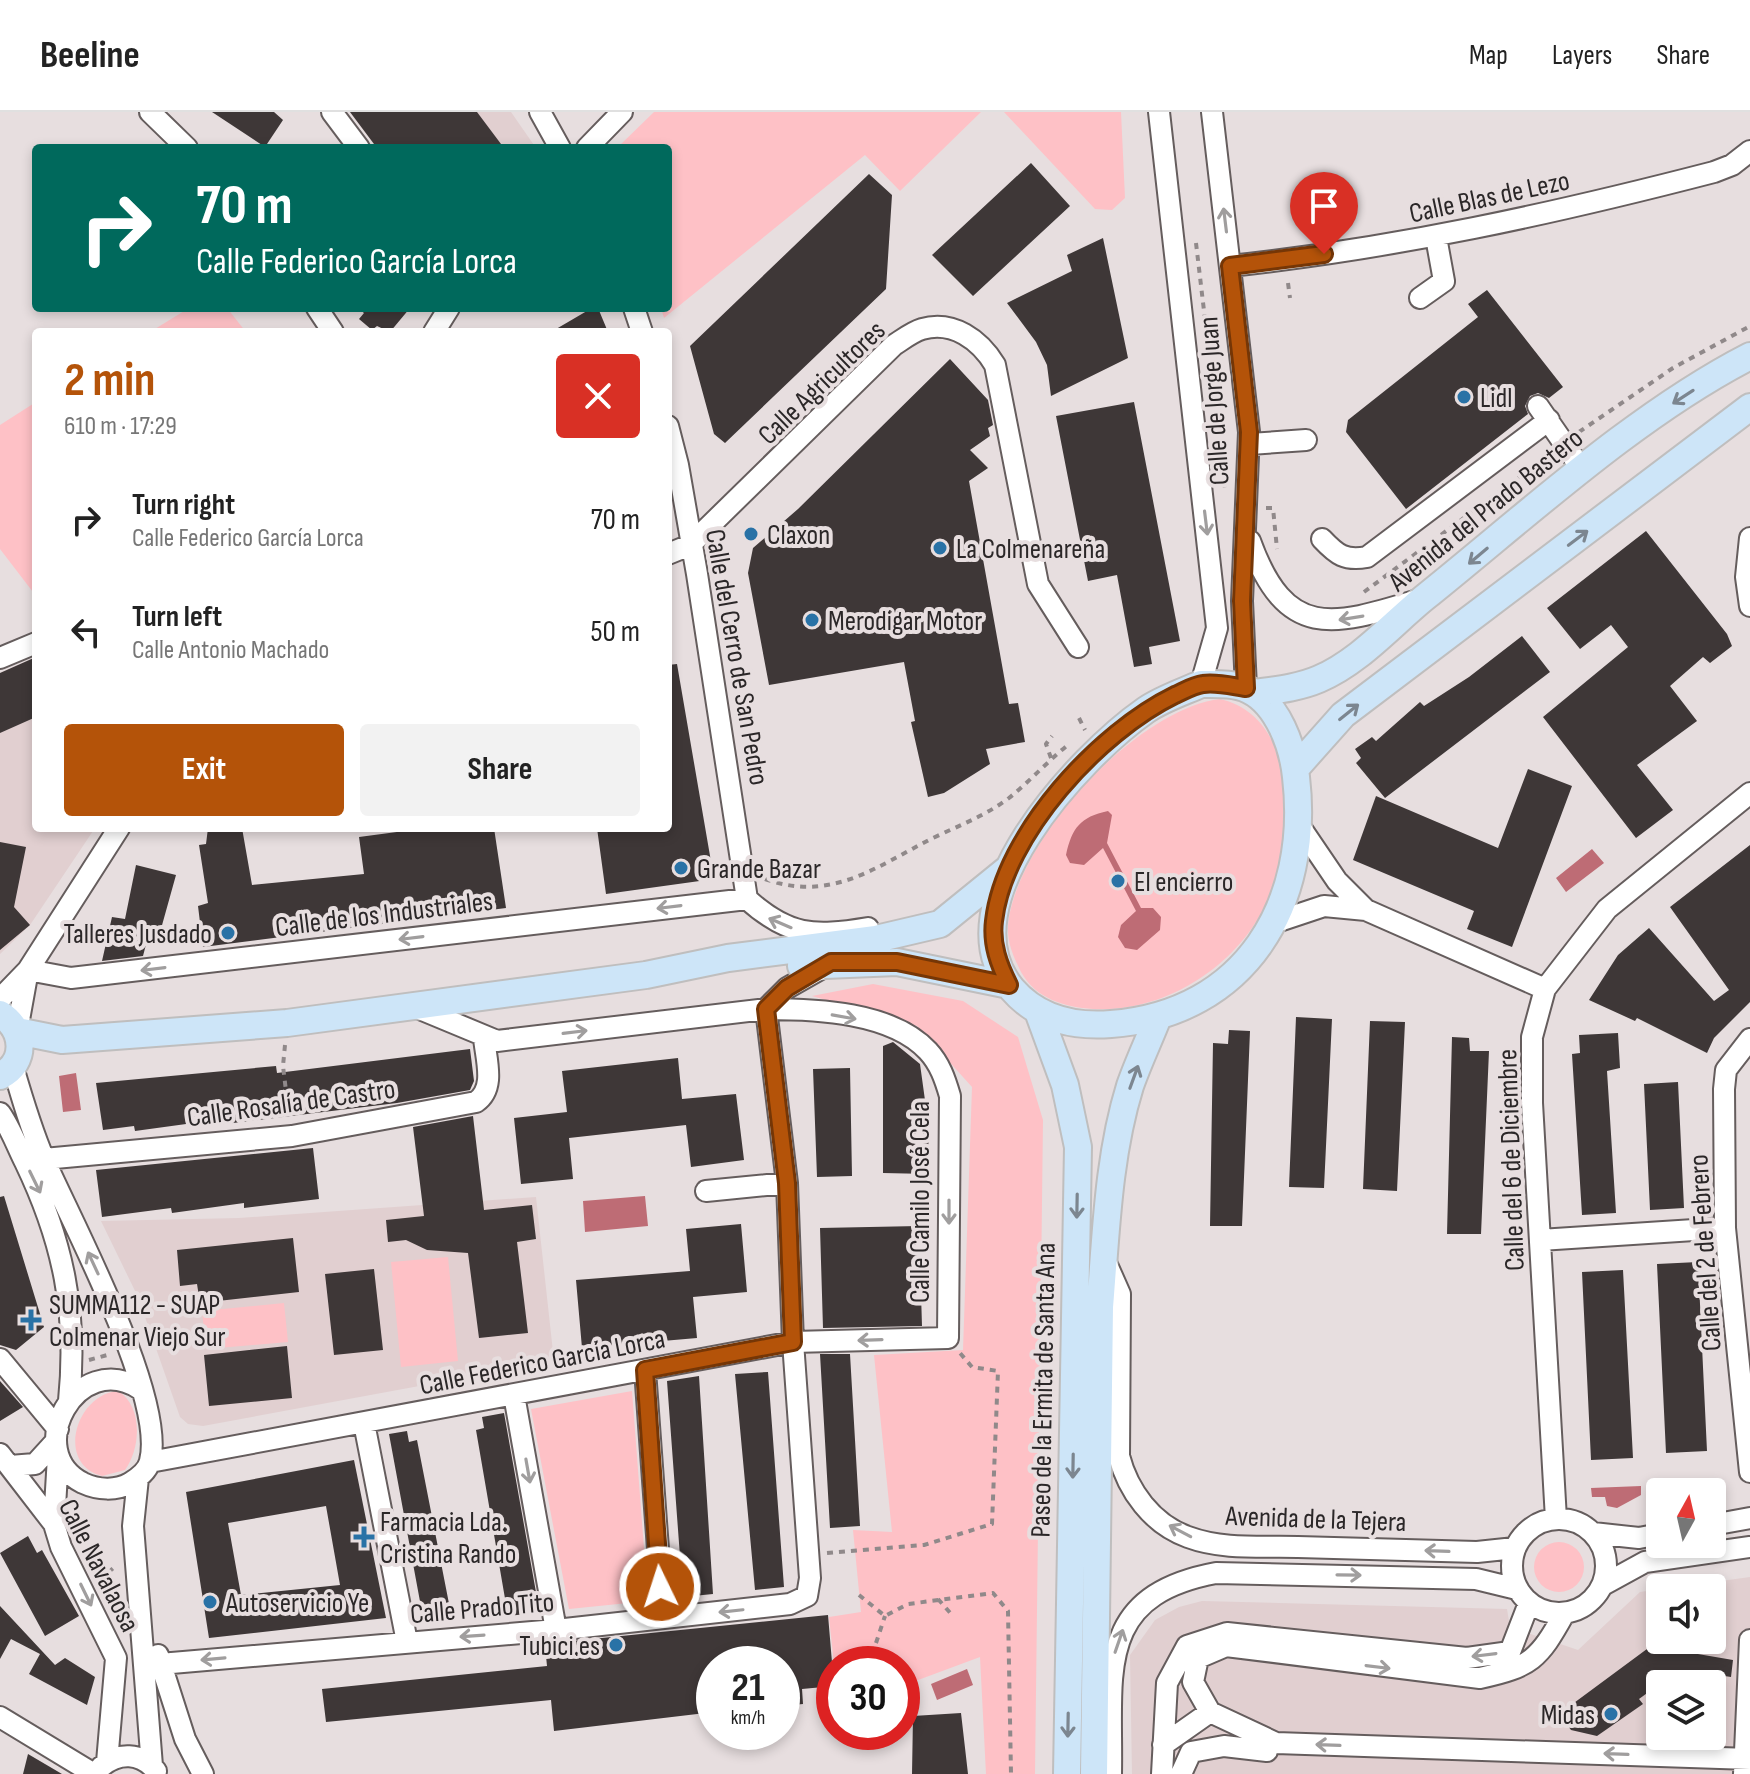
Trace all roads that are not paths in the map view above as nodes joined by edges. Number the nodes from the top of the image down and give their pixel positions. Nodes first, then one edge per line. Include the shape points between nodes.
1 (150, 112) edge
2 (332, 112) edge
3 (540, 112) edge
4 (622, 112) edge
5 (1159, 112) edge
6 (1212, 112) edge
7 (183, 144) edge
8 (356, 144) edge
9 (558, 144) edge
10 (591, 144) edge
11 (1750, 151) edge
12 (1436, 237) junction
13 (1230, 266) junction
14 (1420, 298) dead end
15 (1750, 356) edge
16 (1750, 407) edge
17 (1306, 440) dead end
18 (672, 442) edge
19 (1250, 444) junction
20 (1583, 471) junction
21 (1247, 533) junction
22 (1750, 538) edge
23 (1322, 539) dead end
24 (690, 545) junction
25 (672, 552) edge
26 (1426, 597) junction
27 (1750, 606) edge
28 (32, 645) edge
29 (1078, 647) dead end
30 (0, 658) edge
31 (1201, 684) junction
32 (1250, 690) junction
33 (1295, 769) junction
34 (1750, 793) edge
35 (1301, 828) junction
36 (116, 832) edge
37 (1009, 868) junction
38 (747, 899) junction
39 (1366, 910) junction
40 (1276, 922) junction
41 (940, 924) junction
42 (831, 962) junction
43 (28, 970) junction
44 (646, 975) junction
45 (1009, 985) junction
46 (1545, 989) junction
47 (0, 999) edge
48 (415, 1007) junction
49 (766, 1009) junction
50 (1039, 1014) junction
51 (1158, 1017) junction
52 (9, 1022) edge
53 (484, 1038) junction
54 (1750, 1039) edge
55 (62, 1040) junction
56 (7, 1071) edge
57 (0, 1113) edge
58 (44, 1159) junction
59 (787, 1183) junction
60 (706, 1191) dead end
61 (1725, 1228) junction
62 (1540, 1240) junction
63 (1104, 1258) junction
64 (948, 1338) joint
65 (793, 1342) junction
66 (0, 1359) edge
67 (645, 1370) junction
68 (140, 1389) junction
69 (514, 1395) junction
70 (69, 1401) junction
71 (364, 1423) junction
72 (57, 1442) junction
73 (5, 1460) edge
74 (144, 1470) junction
75 (1750, 1472) edge
76 (1750, 1518) edge
77 (1556, 1519) junction
78 (1726, 1522) edge
79 (54, 1524) junction
80 (1593, 1533) junction
81 (1646, 1537) edge
82 (1750, 1547) edge
83 (1515, 1548) junction
84 (136, 1556) junction
85 (1603, 1585) junction
86 (1523, 1596) junction
87 (1564, 1614) junction
88 (663, 1618) junction
89 (556, 1630) junction
90 (1750, 1640) edge
91 (407, 1642) junction
92 (160, 1664) junction
93 (1210, 1712) junction
94 (0, 1717) edge
95 (1163, 1745) junction
96 (1267, 1751) dead end
97 (1746, 1764) edge
98 (99, 1770) edge
99 (155, 1770) edge
100 (203, 1774) edge
101 (1067, 1774) edge
102 (1094, 1774) edge
103 (1111, 1774) edge
104 (1162, 1774) edge
105 (1181, 1774) edge

1 - 7 street
2 - 8 street
3 - 9 street
4 - 10 street
5 -> 31 street, Calle de Jorge Juan via 1217,628
13 -> 6 street, Calle de Jorge Juan
11 - 12 street, Calle Blas de Lezo via 1714,172
12 - 13 street, Calle Blas de Lezo
12 - 14 street via 1444,281
13 - 19 street, Calle de Jorge Juan
15 -> 20 main road, Avenida del Prado Bastero via 1666,408
33 -> 16 main road via 1343,715
17 - 19 street
18 - 24 street, Calle del Cerro de San Pedro
19 - 21 street, Calle de Jorge Juan
20 - 23 street via 1543,413 1367,557 1351,560
20 -> 26 main road, Avenida del Prado Bastero
26 -> 21 street via 1363,617 1320,619 1284,602 1263,579
21 - 32 street, Calle de Jorge Juan via 1242,601
22 - 27 street
24 - 25 street
24 - 29 street, Calle Agricultores via 894,345 922,329 954,329 983,344 995,365 1038,584
24 - 38 street, Calle del Cerro de San Pedro
26 - 32 main road, Avenida del Prado Bastero via 1320,679 1286,689
28 - 30 street
31 - 32 main road, Avenida del Prado Bastero
31 - 37 main road via 1148,709 1093,754 1044,811
32 - 33 main road via 1275,717 1289,742
33 - 35 main road
34 - 46 street, Calle del 6 de Diciembre via 1607,909
35 - 39 street via 1337,881
35 - 40 main road via 1294,875
36 - 43 street
37 - 41 main road
37 - 45 main road via 993,923 996,958
41 -> 38 street via 903,922 807,932 774,923
38 -> 43 street, Calle de los Industriales via 71,978
39 - 40 street via 1324,906
39 - 46 street
40 - 51 main road via 1229,978
41 - 44 main road
42 - 44 main road via 730,974
42 - 45 main road via 897,962
42 - 49 street via 787,988
43 - 47 street
43 - 52 street
44 - 48 main road
45 - 50 main road
46 - 62 street, Calle del 6 de Diciembre via 1532,1037
48 - 53 street
48 - 55 main road via 287,1023
53 -> 49 street, Calle Camilo José Cela via 497,1041
49 - 59 street
49 -> 64 street, Calle Camilo José Cela via 803,1009 878,1023 906,1034 942,1069 950,1096
50 - 51 main road via 1096,1025
50 -> 101 main road, Paseo de la Ermita de Santa Ana via 1065,1085 1078,1147
63 -> 51 main road, Paseo de la Ermita de Santa Ana via 1117,1139 1130,1086
52 - 55 main road
52 - 56 main road via 21,1043
53 - 58 street, Calle Rosalía de Castro via 489,1085 476,1102 292,1136
54 - 61 street, Calle del 2 de Febrero via 1726,1070
55 - 56 main road
56 - 58 street
57 -> 70 street via 50,1215 67,1290
68 -> 58 street via 128,1348
59 - 60 street
59 - 65 street
61 - 62 street
61 - 75 street, Calle del 2 de Febrero
62 - 77 street, Calle del 6 de Diciembre
83 -> 63 street, Avenida de la Tejera via 1477,1552 1239,1547 1187,1536 1161,1520 1125,1481 1119,1456 1120,1294
63 - 102 main road, Paseo de la Ermita de Santa Ana
64 -> 65 street, Calle Federico García Lorca
65 - 67 street, Calle Federico García Lorca
65 -> 88 street, Calle Prado Tito via 807,1596 790,1604
66 - 72 street
67 - 69 street, Calle Federico García Lorca
67 - 88 street
68 - 70 street via 128,1381 101,1379
68 - 74 street via 149,1419
69 - 71 street, Calle Federico García Lorca
69 -> 89 street
70 - 72 street
71 - 74 street, Calle Federico García Lorca
71 - 91 street
72 - 73 street via 35,1464
72 - 74 street via 67,1471 97,1488 113,1489
72 - 79 street
73 - 79 street, Calle Navalaosa
74 - 84 street via 133,1526
76 - 78 street
77 - 80 street
77 - 83 street via 1532,1528
79 -> 98 street, Calle Navalaosa via 116,1658
80 - 81 street
80 - 85 street via 1606,1558
82 - 85 street via 1645,1562
83 - 86 street via 1512,1576
84 - 92 street
84 - 99 street
85 - 87 street via 1587,1605
86 - 87 street via 1551,1613
86 -> 95 street via 1510,1652 1467,1658 1227,1633 1187,1646 1167,1683
103 -> 86 street, Avenida de la Tejera via 1116,1644 1127,1620 1158,1590 1216,1573 1476,1579
93 -> 87 street via 1193,1682 1198,1658 1226,1646 1480,1678 1515,1670 1544,1651
88 - 89 street, Calle Prado Tito
89 -> 91 street, Calle Prado Tito
90 - 97 street
91 -> 92 street, Calle Prado Tito
92 - 100 street via 185,1739
93 - 95 street
97 -> 93 street via 1276,1743
94 - 98 street
95 - 104 street
96 - 105 street via 1224,1746 1191,1752
98 - 99 street via 116,1757 135,1756

